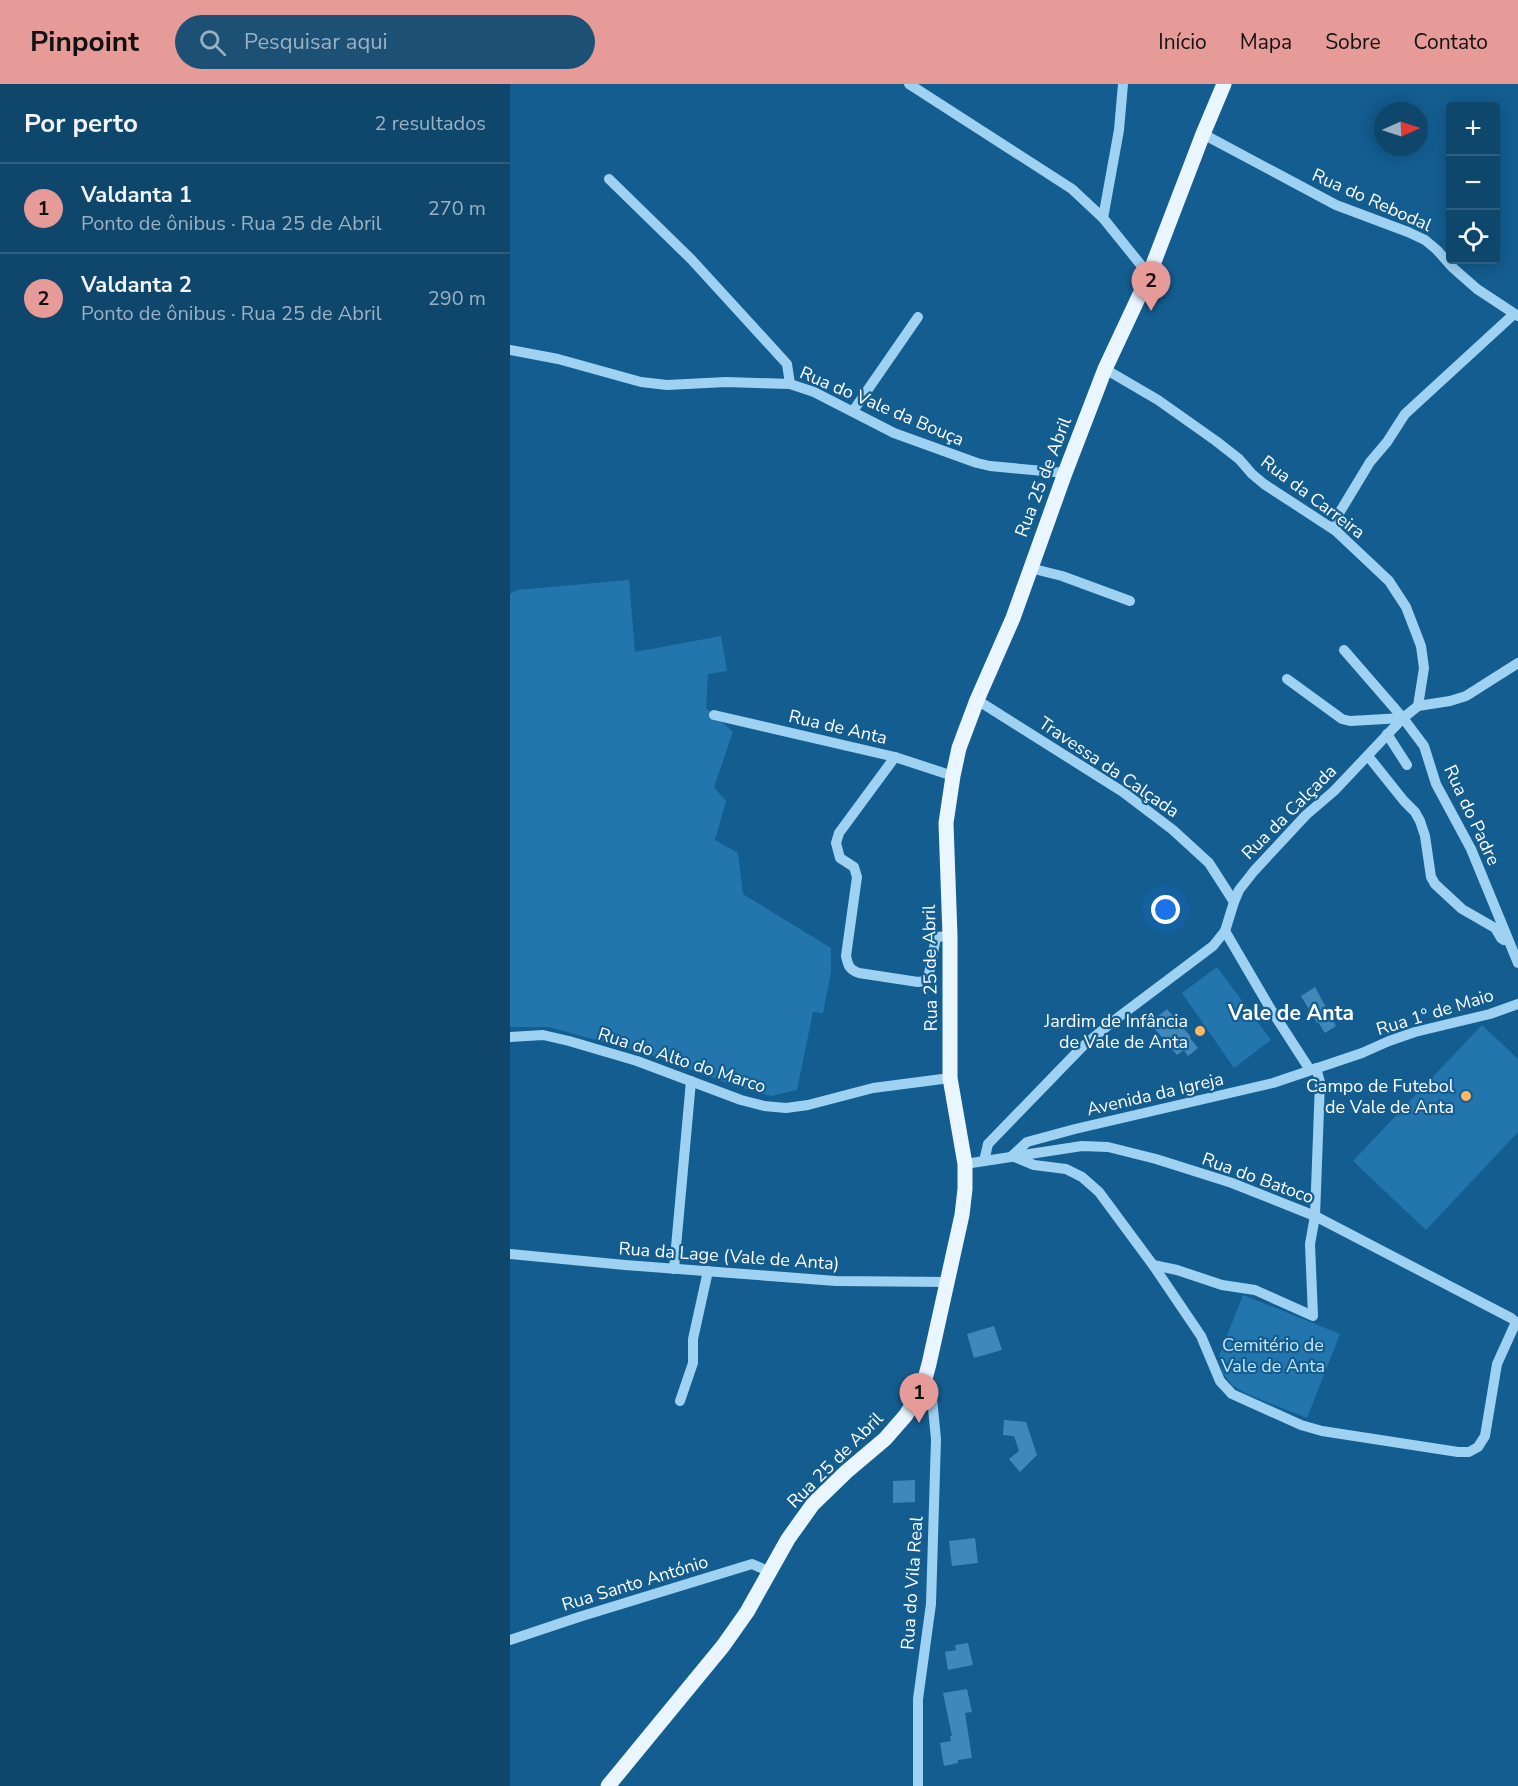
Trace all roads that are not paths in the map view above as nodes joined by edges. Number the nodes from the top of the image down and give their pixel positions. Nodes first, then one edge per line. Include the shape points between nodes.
1 (909, 84) edge
2 (1123, 84) edge
3 (1224, 84) edge
4 (1203, 134) junction
5 (609, 179) dead end
6 (1103, 218) junction
7 (1149, 275) junction
8 (1516, 315) edge
9 (918, 316) dead end
10 (510, 350) edge
11 (1105, 369) junction
12 (790, 384) junction
13 (853, 411) junction
14 (1065, 473) junction
15 (1336, 531) junction
16 (1030, 568) junction
17 (1130, 601) dead end
18 (1344, 650) dead end
19 (1518, 663) edge
20 (1287, 679) dead end
21 (977, 700) junction
22 (1418, 706) junction
23 (714, 715) dead end
24 (1403, 718) junction
25 (1387, 734) junction
26 (1368, 756) junction
27 (895, 757) junction
28 (1407, 765) dead end
29 (952, 776) junction
30 (1234, 902) junction
31 (1226, 930) junction
32 (950, 936) junction
33 (1510, 944) junction
34 (1518, 963) edge
35 (1518, 1004) edge
36 (510, 1037) edge
37 (1313, 1069) junction
38 (950, 1077) junction
39 (691, 1081) junction
40 (1012, 1156) junction
41 (984, 1161) junction
42 (965, 1164) junction
43 (1314, 1216) junction
44 (510, 1254) edge
45 (1153, 1265) junction
46 (674, 1269) junction
47 (708, 1271) junction
48 (947, 1282) junction
49 (1517, 1323) edge
50 (923, 1386) junction
51 (680, 1401) dead end
52 (770, 1572) junction
53 (510, 1640) edge
54 (608, 1786) edge
55 (918, 1786) edge

1 - 6 street via 1072,189
2 - 6 street
3 - 4 main road, Rua 25 de Abril
4 - 7 main road, Rua 25 de Abril
4 - 8 street, Rua do Rebodal via 1336,205 1425,240 1477,289
5 - 12 street via 692,259 787,364
6 - 7 street
7 - 11 main road, Rua 25 de Abril
8 - 15 street via 1405,414 1338,515
9 - 13 street
10 - 12 street, Rua do Vale da Bouça via 650,383
11 - 14 main road, Rua 25 de Abril
11 - 15 street, Rua da Carreira via 1184,418 1239,459 1264,484
12 - 13 street, Rua do Vale da Bouça
13 - 14 street, Rua do Vale da Bouça via 894,433 977,463
14 - 16 main road, Rua 25 de Abril
15 - 22 street, Rua da Carreira via 1389,581 1407,607 1421,646 1424,668
16 - 17 street
16 - 21 main road, Rua 25 de Abril
18 - 24 street, Rua do Padre
19 - 22 street via 1466,696
20 - 24 street via 1341,719
21 - 29 main road, Rua 25 de Abril
21 - 30 street, Travessa da Calçada via 1123,792 1173,830 1209,863
22 - 24 street, Rua da Calçada
23 - 27 street, Rua de Anta
24 - 25 street, Rua da Calçada
24 - 33 street, Rua do Padre via 1424,746 1436,784 1471,849
25 - 26 street, Rua da Calçada
25 - 28 street
26 - 30 street, Rua da Calçada via 1254,871
26 - 33 street via 1420,821 1435,884 1462,909 1490,924
27 - 29 street, Rua de Anta
27 - 32 street via 839,833 836,843 840,858 854,867 856,877 848,965 859,973 925,981 936,937
29 - 32 main road, Rua 25 de Abril via 946,823
30 - 31 street, Rua da Calçada
31 - 37 street via 1270,1008
31 - 41 street, Rua da Calçada via 1213,946 1082,1047 988,1144
32 - 38 main road, Rua 25 de Abril
33 - 34 street, Rua do Padre
35 - 37 street, Rua 1º de Maio via 1415,1032
36 - 39 street, Rua do Alto do Marco via 543,1035 569,1041
37 - 40 street, Avenida da Igreja via 1273,1083 1027,1142
37 - 43 street via 1320,1082
38 - 39 street, Rua do Alto do Marco via 873,1088 786,1108 741,1100
38 - 42 main road, Rua 25 de Abril
39 - 46 street
40 - 41 street, Rua do Batoco
40 - 43 street, Rua do Batoco via 1082,1146 1108,1147 1232,1183
40 - 45 street via 1034,1165 1066,1169 1082,1177 1099,1192
41 - 42 street, Rua do Batoco
42 - 48 main road, Rua 25 de Abril via 962,1215
43 - 45 street via 1310,1244 1313,1316 1255,1290 1222,1286
43 - 49 street, Rua do Batoco
44 - 46 street, Rua da Lage (Vale de Anta)
45 - 49 street via 1201,1335 1220,1381 1232,1394 1301,1425 1362,1438 1458,1452 1478,1447 1485,1436 1497,1364
46 - 47 street, Rua da Lage (Vale de Anta)
47 - 48 street, Rua da Lage (Vale de Anta) via 836,1281
47 - 51 street via 693,1339 693,1363
48 - 50 main road, Rua 25 de Abril
50 - 52 main road, Rua 25 de Abril via 892,1431 813,1504
50 - 55 street, Rua do Vila Real via 932,1398 936,1439 931,1604 918,1698
52 - 53 street, Rua Santo António via 752,1564
52 - 54 main road, Rua 25 de Abril via 723,1646

